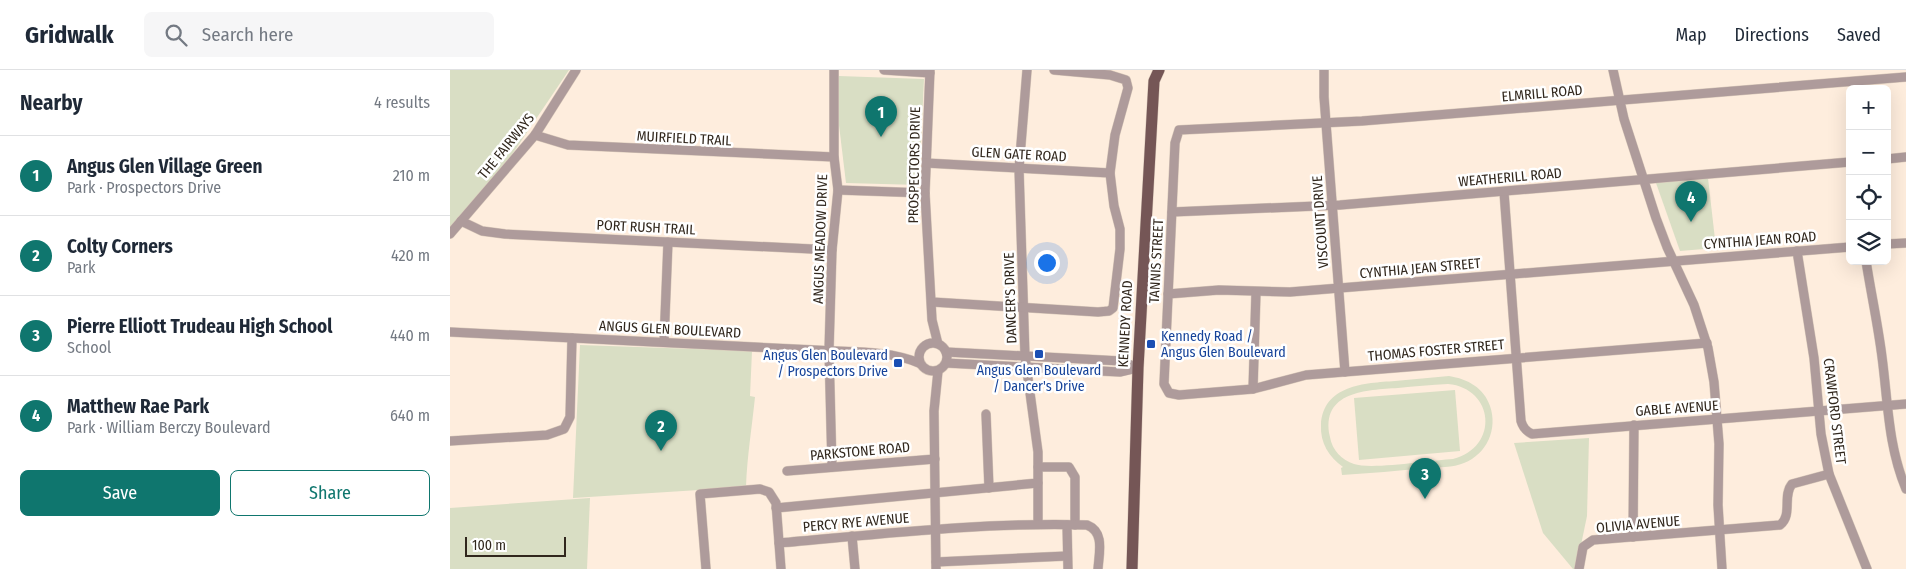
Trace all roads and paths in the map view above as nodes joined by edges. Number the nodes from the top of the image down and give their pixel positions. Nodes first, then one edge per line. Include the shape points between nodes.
1 (576, 70) edge
2 (834, 70) edge
3 (884, 70) edge
4 (1027, 70) edge
5 (1054, 70) edge
6 (1149, 70) edge
7 (1159, 70) edge
8 (1324, 70) edge
9 (1613, 70) edge
10 (930, 72) edge
11 (1906, 76) edge
12 (1154, 81) junction
13 (1618, 100) junction
14 (1326, 124) junction
15 (1179, 130) joint
16 (535, 135) junction
17 (834, 157) junction
18 (1906, 157) edge
19 (1891, 158) edge
20 (1846, 162) edge
21 (926, 163) junction
22 (1020, 169) junction
23 (1110, 173) junction
24 (1644, 179) junction
25 (838, 190) junction
26 (1504, 192) junction
27 (925, 193) junction
28 (1332, 206) junction
29 (1172, 212) junction
30 (461, 221) junction
31 (450, 234) edge
32 (668, 242) junction
33 (1906, 243) edge
34 (1891, 244) edge
35 (1846, 247) edge
36 (832, 250) junction
37 (1797, 251) junction
38 (1673, 261) junction
39 (1867, 265) edge
40 (1510, 274) junction
41 (1338, 288) junction
42 (1256, 292) junction
43 (1168, 294) junction
44 (932, 302) junction
45 (1024, 308) junction
46 (932, 320) junction
47 (450, 332) edge
48 (572, 338) junction
49 (664, 342) junction
50 (1707, 343) junction
51 (938, 344) junction
52 (924, 346) junction
53 (829, 350) junction
54 (946, 352) junction
55 (888, 354) junction
56 (1025, 356) junction
57 (1517, 358) junction
58 (919, 363) junction
59 (946, 363) junction
60 (1028, 367) junction
61 (1138, 368) junction
62 (927, 371) junction
63 (938, 371) junction
64 (1345, 372) junction
65 (1253, 389) junction
66 (935, 393) junction
67 (1169, 393) joint
68 (1906, 404) edge
69 (1886, 406) junction
70 (1819, 411) junction
71 (986, 414) dead end
72 (1717, 419) junction
73 (1634, 426) junction
74 (450, 441) edge
75 (935, 459) junction
76 (1038, 466) junction
77 (832, 467) junction
78 (787, 471) dead end
79 (1829, 474) junction
80 (1038, 483) junction
81 (989, 488) junction
82 (1906, 489) edge
83 (936, 494) junction
84 (776, 508) junction
85 (1038, 524) junction
86 (1071, 525) junction
87 (936, 529) junction
88 (1719, 531) junction
89 (852, 536) junction
90 (1633, 537) junction
91 (779, 543) junction
92 (1067, 556) junction
93 (936, 566) edge
94 (706, 569) edge
95 (781, 569) edge
96 (855, 569) edge
97 (1068, 569) edge
98 (1098, 569) edge
99 (1132, 569) edge
100 (1579, 569) edge
101 (1722, 569) edge
102 (1866, 569) edge

1 - 16 street, THE FAIRWAYS
2 - 17 street, ANGUS MEADOW DRIVE
3 - 10 street
4 - 22 street, DANCER'S DRIVE
5 - 23 street via 1110,75 1126,80 1126,101 1115,135
6 - 12 main road, KENNEDY ROAD
7 - 12 main road, KENNEDY ROAD
8 - 14 street, VISCOUNT DRIVE
9 - 13 street
10 - 21 street, PROSPECTORS DRIVE
11 - 13 street, ELMRILL ROAD
12 - 61 main road, KENNEDY ROAD
13 - 14 street, ELMRILL ROAD
13 - 24 street
14 - 15 street, ELMRILL ROAD
14 - 28 street, VISCOUNT DRIVE
15 - 29 street, TANNIS STREET via 1175,143
16 - 17 street, MUIRFIELD TRAIL via 568,146
16 - 30 street, THE FAIRWAYS
17 - 25 street, ANGUS MEADOW DRIVE
18 - 19 street
20 - 24 street, WEATHERILL ROAD
21 - 22 street, GLEN GATE ROAD
21 - 27 street, PROSPECTORS DRIVE
22 - 23 street, GLEN GATE ROAD
22 - 45 street, DANCER'S DRIVE
23 - 45 street via 1120,229 1113,308 1098,312
24 - 26 street, WEATHERILL ROAD
24 - 38 street
25 - 27 street
25 - 36 street, ANGUS MEADOW DRIVE
26 - 28 street, WEATHERILL ROAD
26 - 40 street
27 - 44 street, PROSPECTORS DRIVE
28 - 29 street, WEATHERILL ROAD
28 - 41 street, VISCOUNT DRIVE
29 - 43 street, TANNIS STREET
30 - 31 street, THE FAIRWAYS
30 - 32 street, PORT RUSH TRAIL via 482,231 505,234
32 - 36 street, PORT RUSH TRAIL
32 - 49 street
33 - 34 street
35 - 37 street, CYNTHIA JEAN ROAD
36 - 53 street, ANGUS MEADOW DRIVE
37 - 38 street, CYNTHIA JEAN ROAD
37 - 70 street, CRAWFORD STREET
38 - 40 street, CYNTHIA JEAN STREET
38 - 50 street via 1694,305
39 - 69 street via 1882,358
40 - 41 street, CYNTHIA JEAN STREET
40 - 57 street
41 - 42 street, CYNTHIA JEAN STREET
41 - 64 street, VISCOUNT DRIVE
42 - 43 street, CYNTHIA JEAN STREET via 1219,290
42 - 65 street
43 - 67 street, TANNIS STREET via 1164,384
44 - 45 street
44 - 46 street, PROSPECTORS DRIVE
45 - 56 street, DANCER'S DRIVE
46 - 51 street, PROSPECTORS DRIVE
46 - 52 street, PROSPECTORS DRIVE
47 - 48 street, ANGUS GLEN BOULEVARD
48 - 49 street, ANGUS GLEN BOULEVARD
48 - 74 street via 570,417 564,429 547,435
49 - 53 street, ANGUS GLEN BOULEVARD
50 - 57 street, THOMAS FOSTER STREET
50 - 72 street
51 - 52 street
51 - 54 street
52 - 55 street, ANGUS GLEN BOULEVARD
52 - 58 street via 918,357
53 - 55 street, ANGUS GLEN BOULEVARD
53 - 77 street, ANGUS MEADOW DRIVE
54 - 56 street
54 - 59 street
55 - 58 street, ANGUS GLEN BOULEVARD
56 - 60 street, DANCER'S DRIVE
56 - 61 street via 1121,361
57 - 64 street, THOMAS FOSTER STREET
57 - 73 street, GABLE AVENUE via 1521,422 1529,432
58 - 62 street
59 - 60 street
59 - 63 street
60 - 61 street via 1120,372
60 - 76 street, DANCER'S DRIVE
61 - 99 main road, KENNEDY ROAD
62 - 63 street
62 - 66 street
63 - 66 street
64 - 65 street, THOMAS FOSTER STREET via 1306,375
65 - 67 street, THOMAS FOSTER STREET
66 - 75 street
68 - 69 street, GABLE AVENUE
69 - 70 street, GABLE AVENUE
69 - 82 street via 1898,469
70 - 72 street, GABLE AVENUE
70 - 79 street, CRAWFORD STREET
71 - 81 street
72 - 73 street, GABLE AVENUE
72 - 88 street
73 - 90 street
75 - 77 street, PARKSTONE ROAD
75 - 83 street
76 - 80 street, DANCER'S DRIVE
76 - 86 street via 1069,467 1075,477
77 - 78 street, PARKSTONE ROAD
79 - 88 street, OLIVIA AVENUE via 1792,484 1788,490 1786,516 1780,525
79 - 102 street, CRAWFORD STREET
80 - 81 street
80 - 85 street, DANCER'S DRIVE
81 - 83 street
83 - 84 street
83 - 87 street
84 - 91 street
84 - 94 street via 773,497 763,490 700,494
85 - 86 street, PERCY RYE AVENUE
85 - 87 street, PERCY RYE AVENUE
86 - 92 street
86 - 98 street, PERCY RYE AVENUE via 1087,525 1096,531 1100,540
87 - 89 street, PERCY RYE AVENUE
87 - 93 street
88 - 90 street, OLIVIA AVENUE
88 - 101 street
89 - 91 street, PERCY RYE AVENUE
89 - 96 street
90 - 100 street, OLIVIA AVENUE via 1587,543 1583,547
91 - 95 street
92 - 93 street
92 - 97 street

